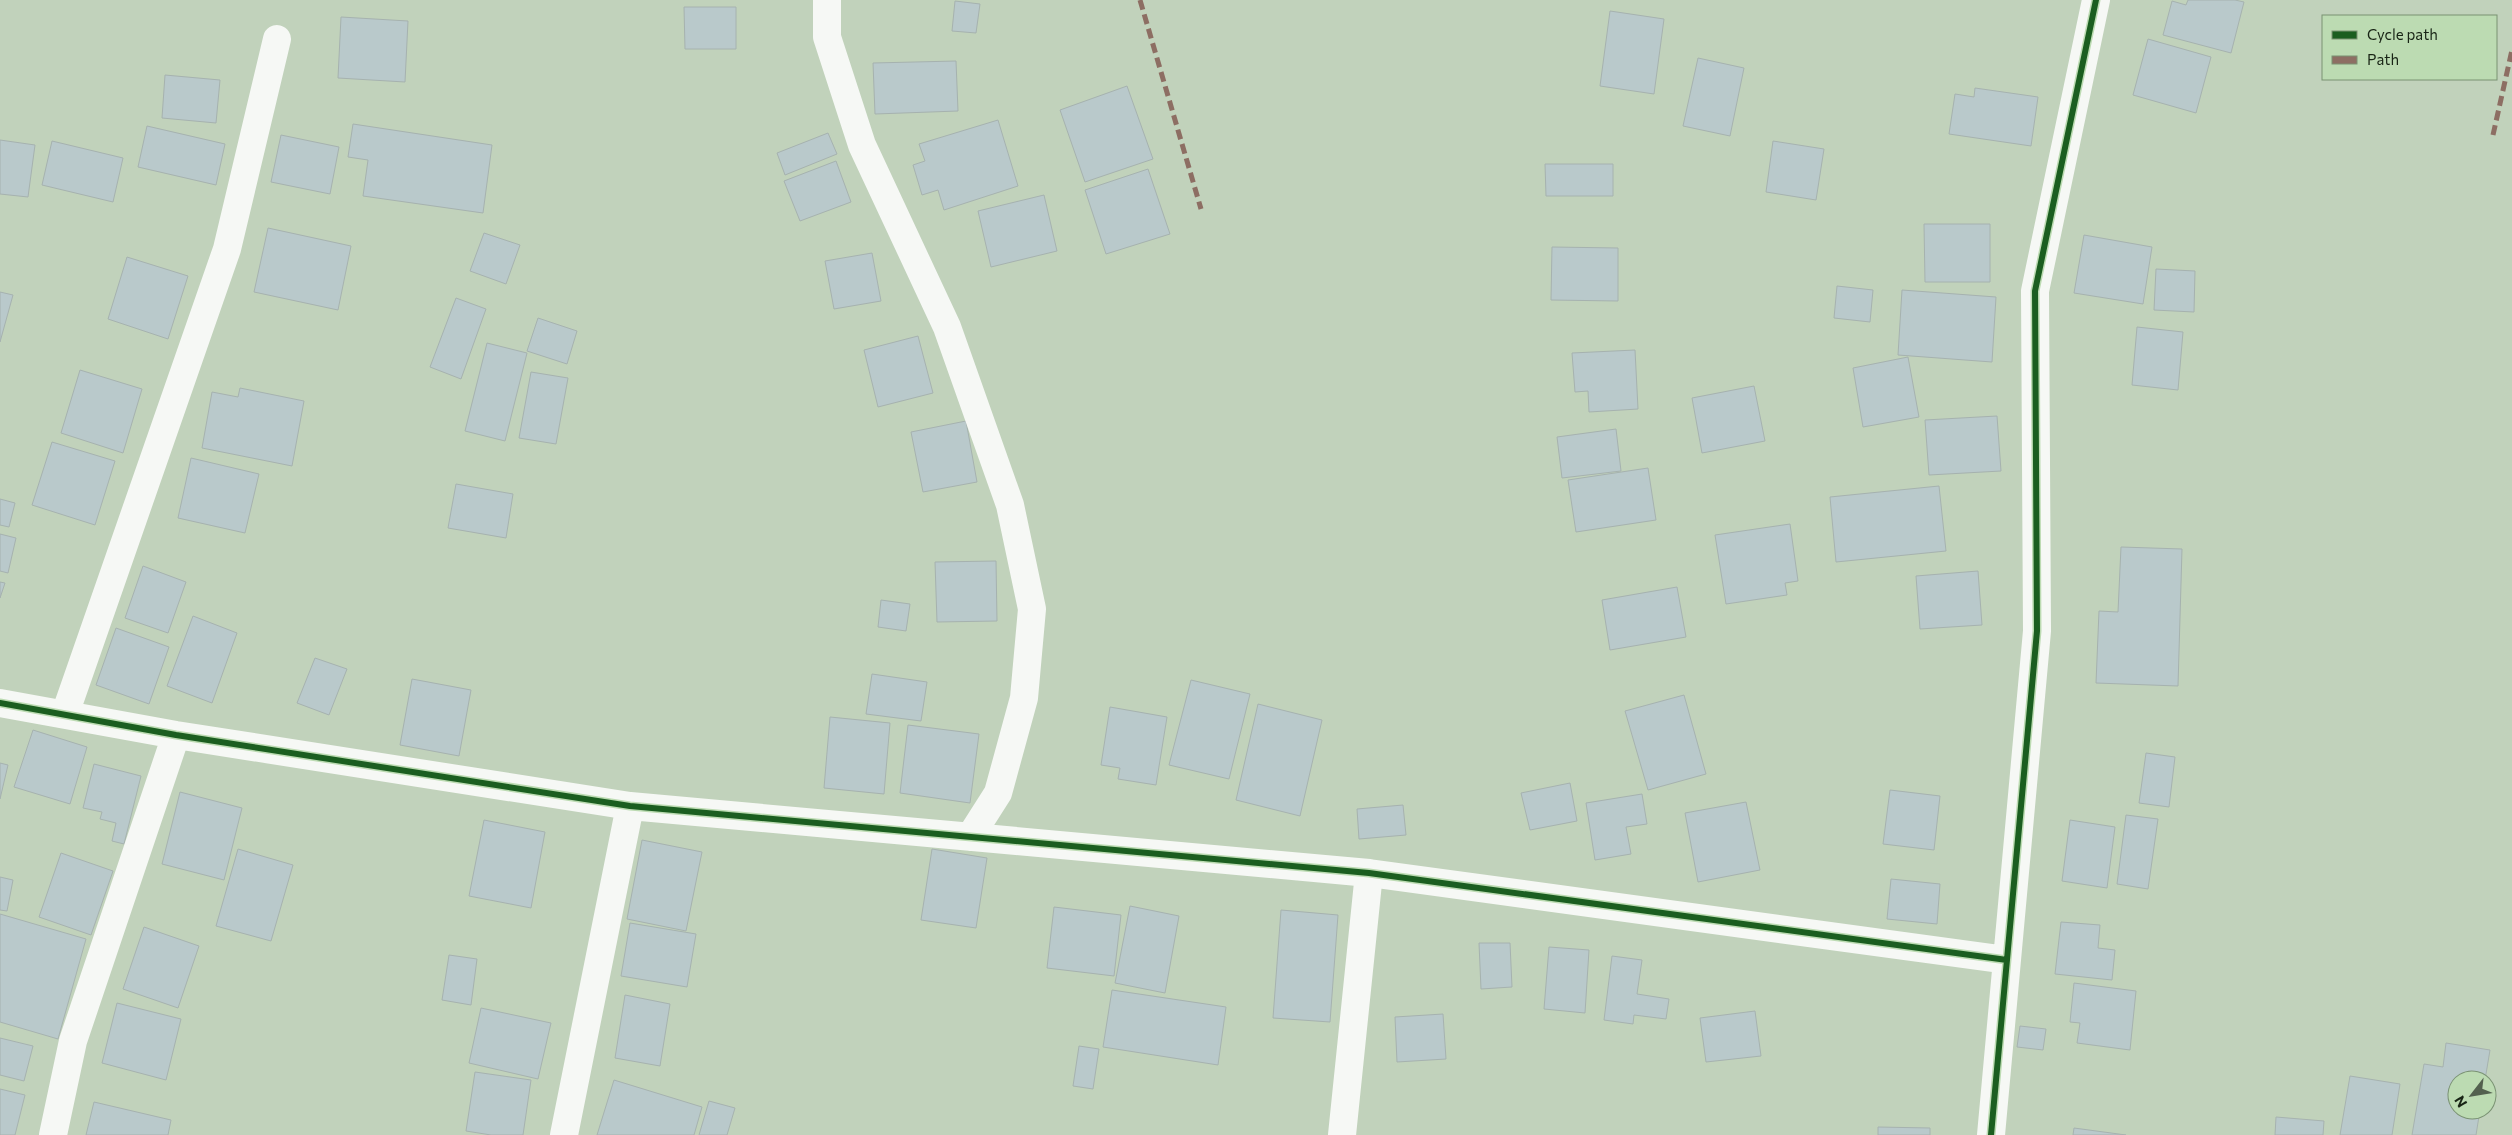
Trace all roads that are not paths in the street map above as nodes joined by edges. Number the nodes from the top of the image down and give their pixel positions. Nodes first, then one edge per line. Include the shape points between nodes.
1 (827, 0) edge
2 (2096, 0) edge
3 (277, 38) dead end
4 (0, 702) edge
5 (65, 714) junction
6 (176, 735) junction
7 (630, 806) junction
8 (970, 836) junction
9 (1369, 873) junction
10 (2007, 960) junction
11 (53, 1135) edge
12 (564, 1135) edge
13 (1342, 1135) edge
14 (1991, 1135) edge

1 - 8 street via 827,37 862,145 947,327 1010,505 1032,609 1024,698 1001,784
2 - 10 street via 2035,290 2037,630
3 - 5 street via 227,249
4 - 5 street
5 - 6 street
6 - 7 street
6 - 11 street via 73,1041
7 - 8 street
7 - 12 street
8 - 9 street
9 - 10 street
9 - 13 street
10 - 14 street

